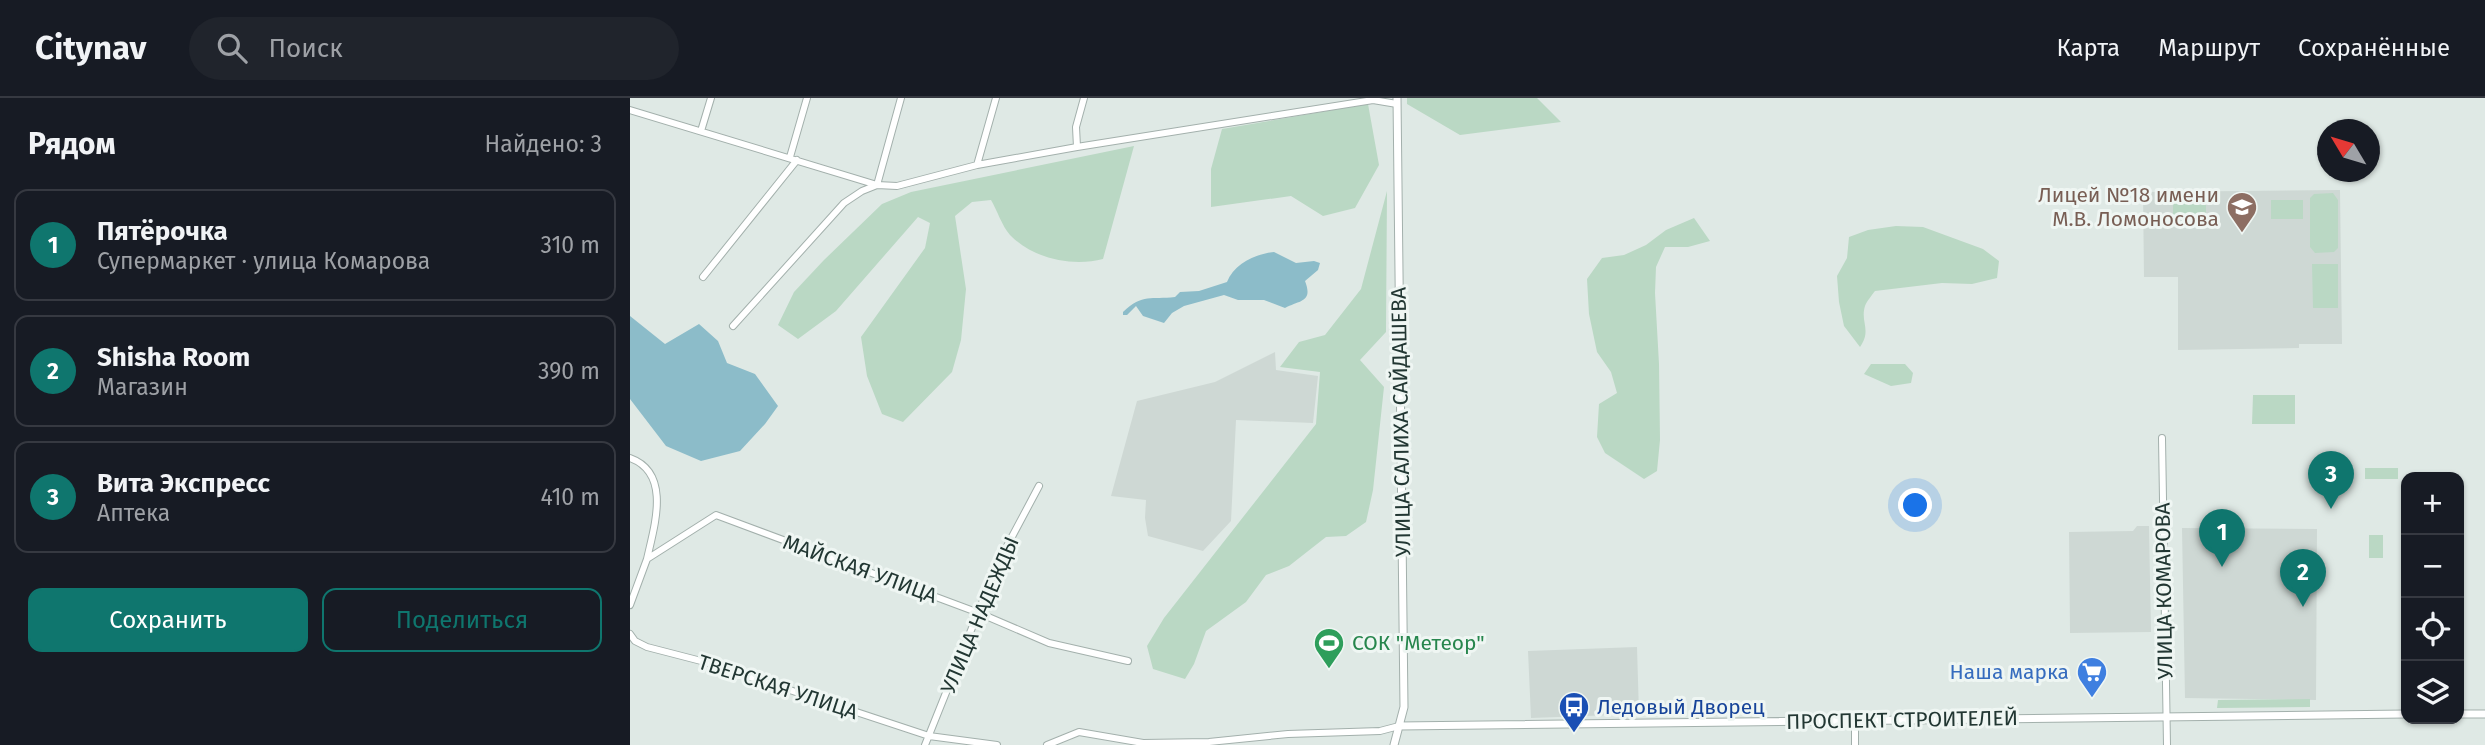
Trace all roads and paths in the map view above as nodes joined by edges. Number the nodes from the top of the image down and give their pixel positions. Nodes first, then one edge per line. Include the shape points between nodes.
1 (711, 98) edge
2 (807, 98) edge
3 (901, 98) edge
4 (996, 98) edge
5 (1084, 98) edge
6 (1397, 101) edge
7 (630, 110) edge
8 (701, 131) junction
9 (1077, 147) junction
10 (790, 157) junction
11 (797, 160) junction
12 (977, 165) junction
13 (877, 185) junction
14 (703, 277) dead end
15 (733, 326) dead end
16 (2162, 438) dead end
17 (630, 458) edge
18 (1040, 486) dead end
19 (647, 559) junction
20 (630, 605) edge
21 (979, 613) junction
22 (630, 634) edge
23 (1128, 661) dead end
24 (2401, 714) edge
25 (2464, 714) edge
26 (2485, 714) edge
27 (2167, 716) junction
28 (1855, 720) junction
29 (1399, 726) junction
30 (1287, 734) junction
31 (929, 736) junction
32 (1209, 744) edge
33 (925, 745) edge
34 (997, 745) edge
35 (1047, 745) edge
36 (1287, 745) edge
37 (1394, 745) edge
38 (1855, 745) edge
39 (2167, 745) edge

1 - 8 street
2 - 10 street
3 - 13 street
4 - 12 street
5 - 9 street via 1076,127
6 - 9 street via 1373,100
6 - 29 street, УЛИЦА САЛИХА САЙДАШЕВА via 1404,707
7 - 8 street
8 - 10 street
9 - 12 street
10 - 11 street
11 - 13 street
11 - 14 street
12 - 13 street via 897,186
13 - 15 street via 844,203
16 - 27 street, УЛИЦА КОМАРОВА
17 - 19 street via 650,471 657,490
18 - 21 street, УЛИЦА НАДЕЖДЫ via 998,563
19 - 20 street
19 - 21 street, МАЙСКАЯ УЛИЦА via 716,515
21 - 23 street, МАЙСКАЯ УЛИЦА via 1049,643
21 - 31 street, УЛИЦА НАДЕЖДЫ
22 - 31 street, ТВЕРСКАЯ УЛИЦА via 647,647
24 - 27 street, ПРОСПЕКТ СТРОИТЕЛЕЙ
25 - 26 street
27 - 28 street, ПРОСПЕКТ СТРОИТЕЛЕЙ
27 - 39 street, УЛИЦА КОМАРОВА
28 - 29 street, ПРОСПЕКТ СТРОИТЕЛЕЙ
28 - 38 street
29 - 30 street via 1380,731
29 - 37 street, УЛИЦА САЛИХА САЙДАШЕВА
30 - 32 street
30 - 36 street
31 - 33 street, УЛИЦА НАДЕЖДЫ
31 - 34 street, ТВЕРСКАЯ УЛИЦА
32 - 35 street via 1143,743 1079,732

